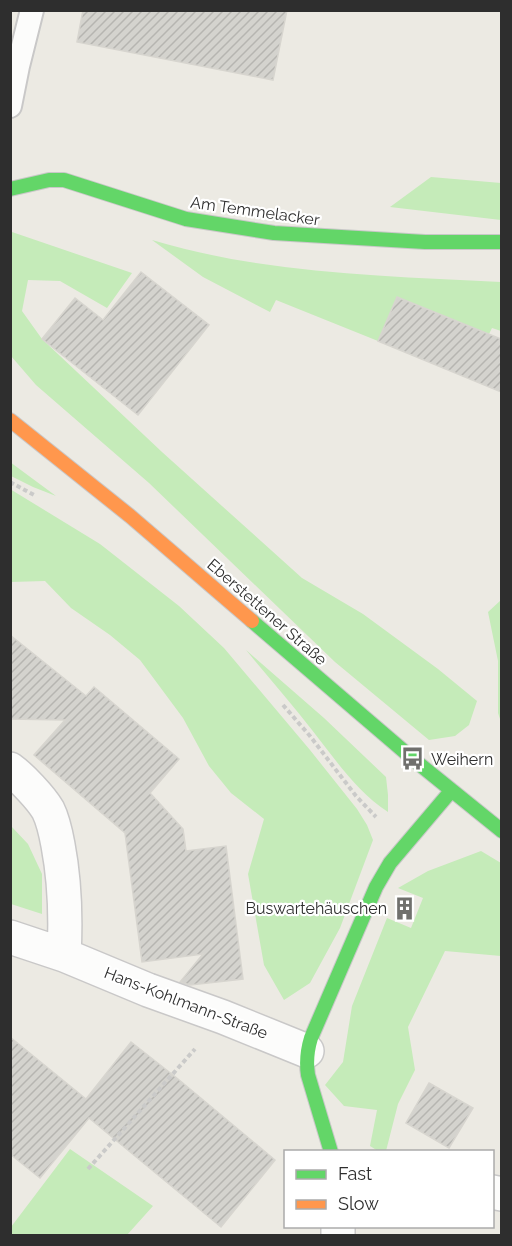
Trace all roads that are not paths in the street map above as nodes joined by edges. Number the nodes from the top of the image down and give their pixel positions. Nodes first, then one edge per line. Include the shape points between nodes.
1 (32, 10) edge
2 (10, 106) edge
3 (11, 188) edge
4 (501, 242) edge
5 (10, 420) edge
6 (10, 769) edge
7 (451, 791) junction
8 (501, 831) edge
9 (10, 937) edge
10 (64, 956) junction
11 (307, 1051) junction
12 (330, 1150) edge

1 - 2 lane
3 - 4 street, Am Temmelacker via 64,180 186,219 274,233 425,242
5 - 7 street, Eberstettener Straße via 130,516
6 - 10 street via 47,809 56,832 66,915
7 - 8 street, Eberstettener Straße
7 - 11 street via 390,863 376,887
9 - 10 street, Hans-Kohlmann-Straße
10 - 11 street, Hans-Kohlmann-Straße
11 - 12 street via 309,1079

